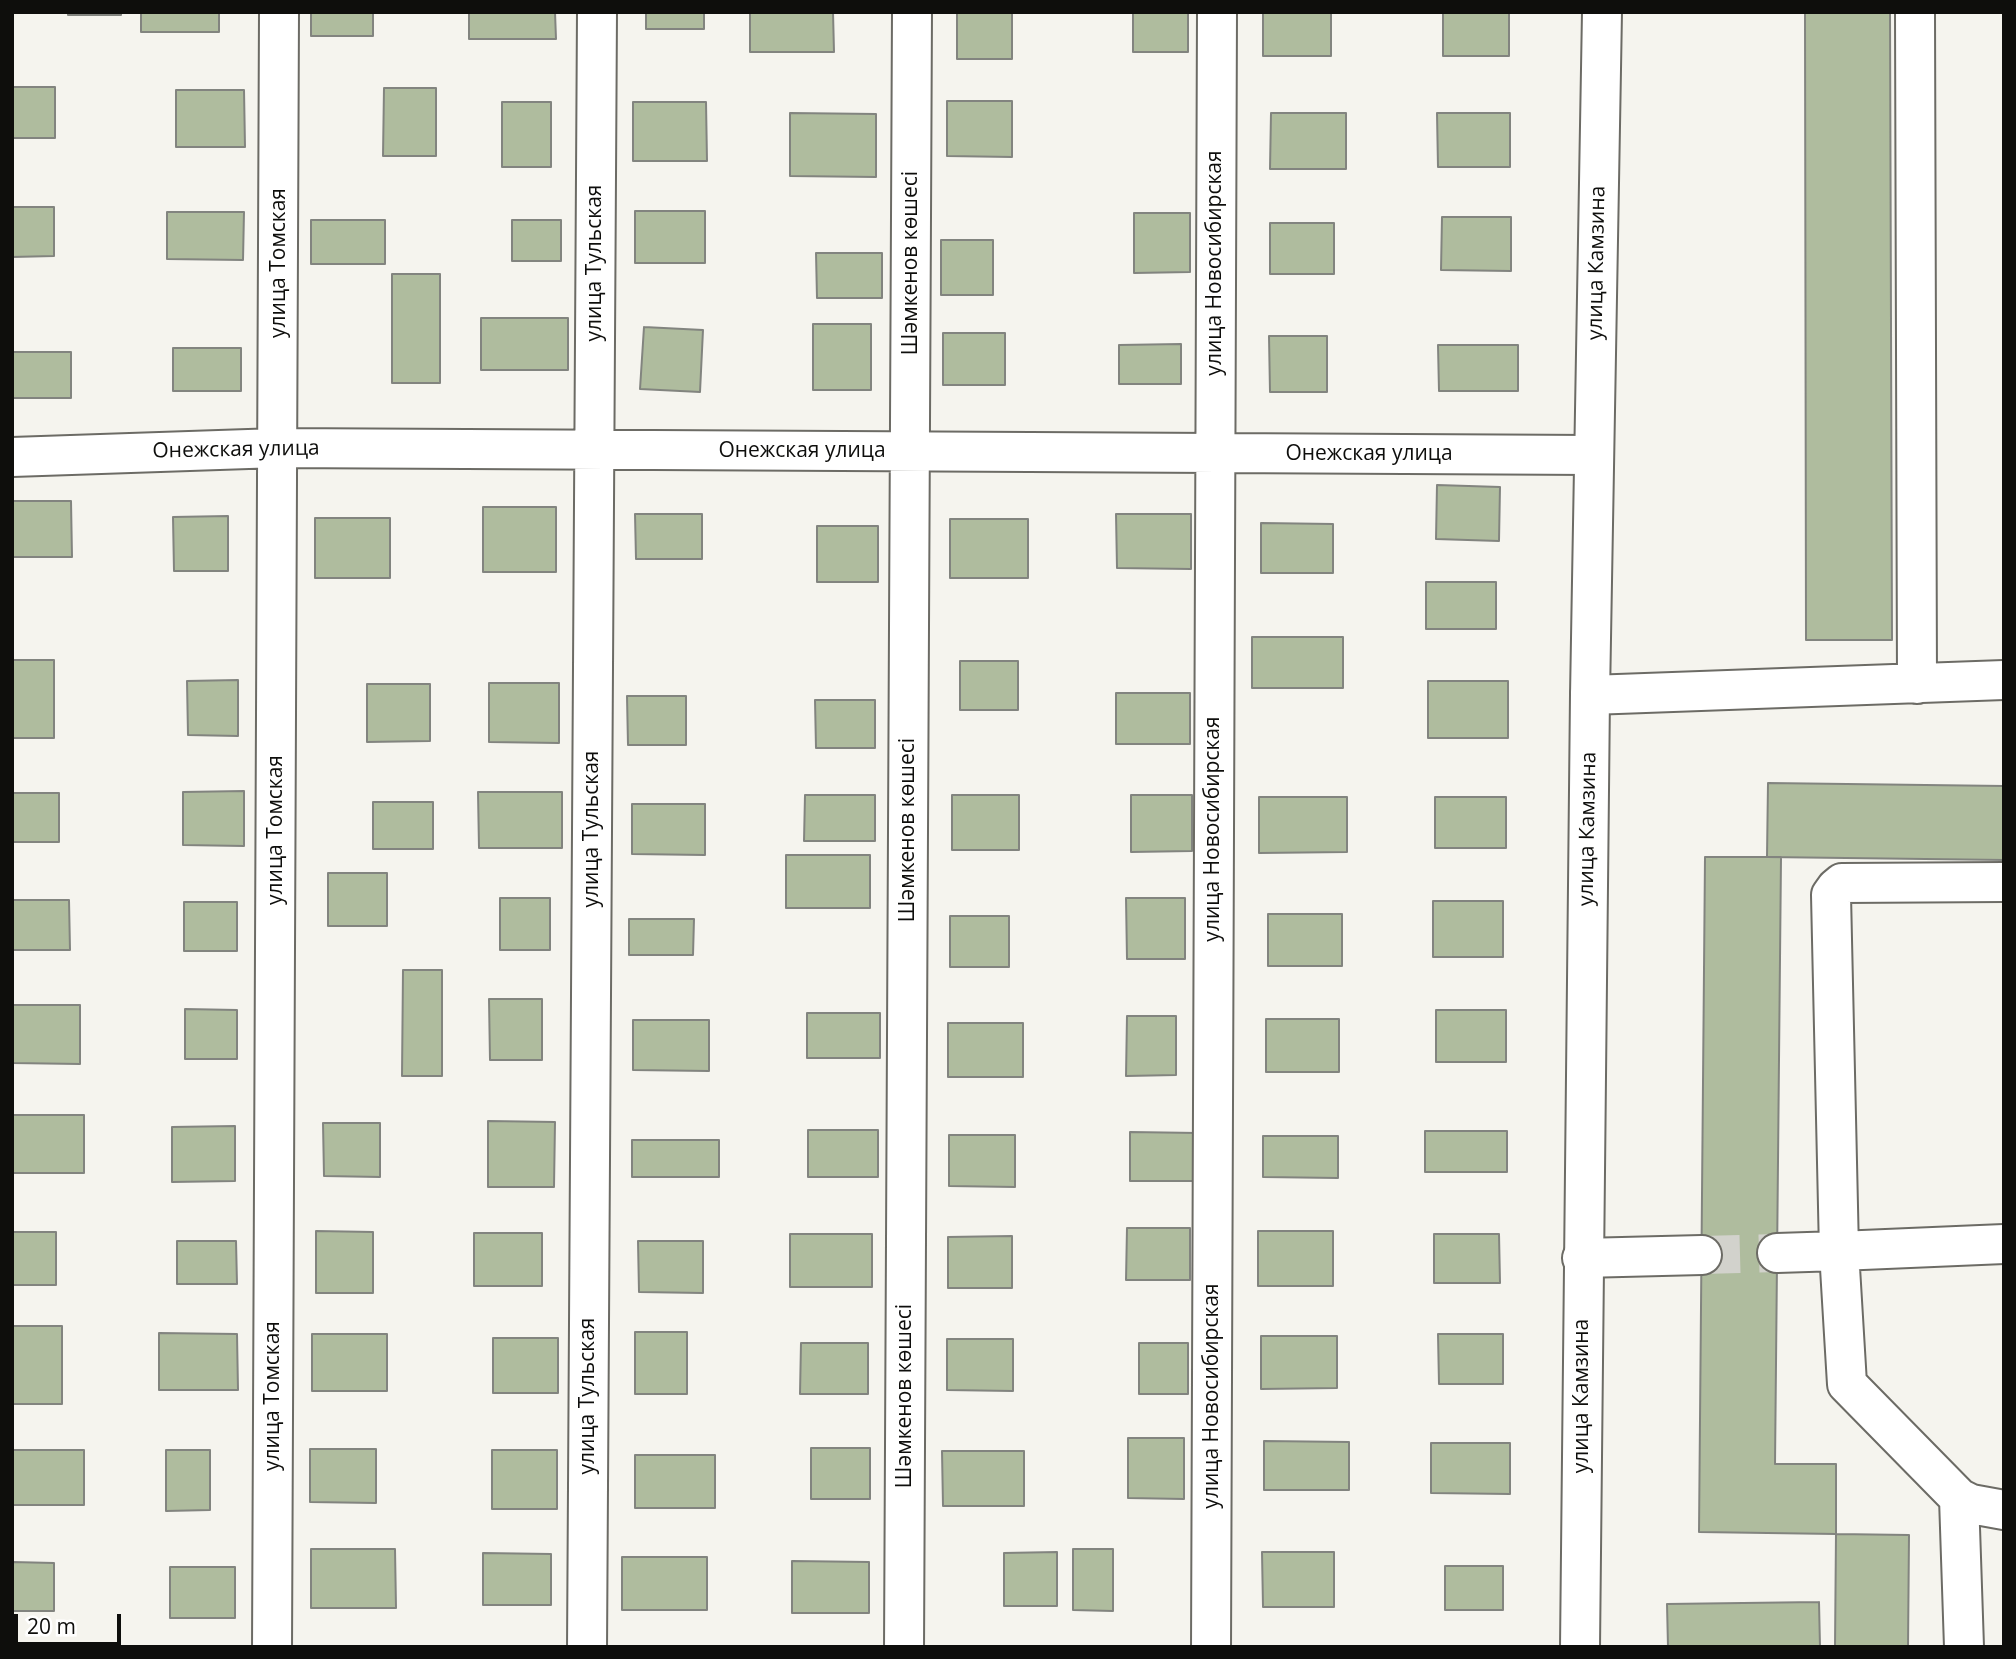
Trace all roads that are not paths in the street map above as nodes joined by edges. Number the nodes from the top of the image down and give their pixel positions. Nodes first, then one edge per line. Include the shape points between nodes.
1 (279, 12) edge
2 (597, 12) edge
3 (912, 12) edge
4 (1217, 12) edge
5 (1602, 12) edge
6 (1915, 12) edge
7 (278, 448) junction
8 (594, 449) junction
9 (910, 451) junction
10 (1214, 453) junction
11 (1593, 455) junction
12 (12, 457) edge
13 (2004, 680) edge
14 (1917, 684) junction
15 (1590, 695) junction
16 (2004, 882) edge
17 (2004, 1244) edge
18 (1839, 1251) junction
19 (1777, 1254) tunnel mouth
20 (1702, 1255) tunnel mouth
21 (1583, 1258) junction
22 (1959, 1498) junction
23 (2004, 1510) edge
24 (272, 1647) edge
25 (587, 1647) edge
26 (904, 1647) edge
27 (1211, 1647) edge
28 (1580, 1647) edge
29 (1964, 1647) edge

1 - 7 street, улица Томская
2 - 8 street, улица Тульская
3 - 9 street, Шәмкенов көшесі
4 - 10 street, улица Новосибирская
5 - 11 street, улица Камзина
6 - 14 street
7 - 8 street, Онежская улица
7 - 12 street, Онежская улица
7 - 24 street, улица Томская
8 - 9 street, Онежская улица
8 - 25 street, улица Тульская
9 - 10 street, Онежская улица
9 - 26 street, Шәмкенов көшесі
10 - 11 street, Онежская улица
10 - 27 street, улица Новосибирская
11 - 15 street, улица Камзина
13 - 14 street
14 - 15 street
15 - 21 street, улица Камзина
16 - 18 street via 1842,883 1832,895
17 - 18 street
18 - 19 street
18 - 22 street via 1847,1384
20 - 21 street
21 - 28 street, улица Камзина
22 - 23 street
22 - 29 street

